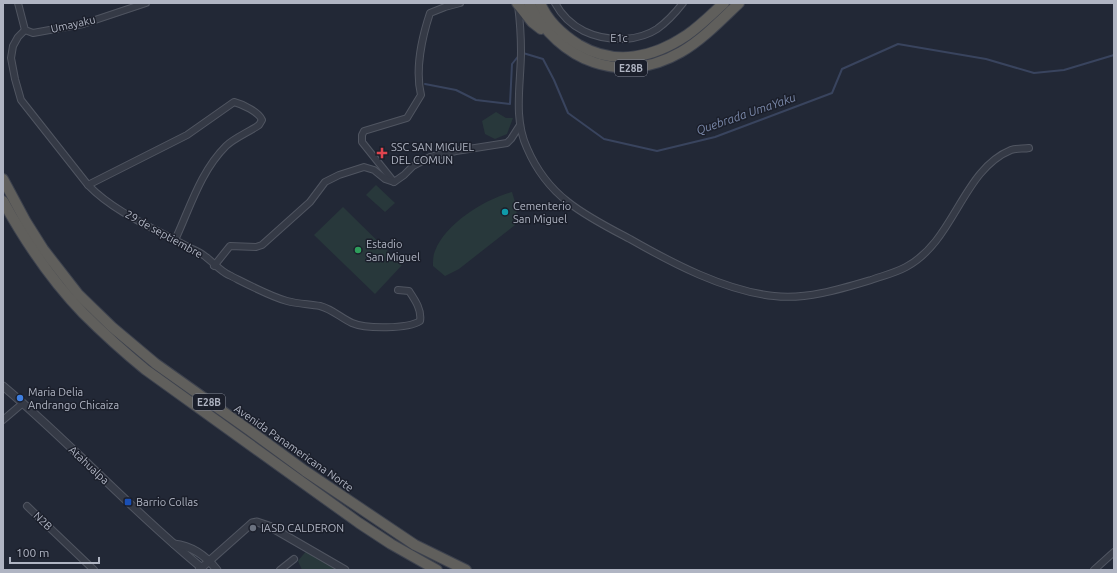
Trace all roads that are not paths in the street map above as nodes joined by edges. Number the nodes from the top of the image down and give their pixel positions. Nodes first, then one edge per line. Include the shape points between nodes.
1 (18, 3) edge
2 (146, 3) edge
3 (460, 3) edge
4 (518, 3) edge
5 (529, 3) edge
6 (540, 3) edge
7 (683, 3) edge
8 (724, 3) edge
9 (739, 3) edge
10 (555, 4) edge
11 (25, 30) junction
12 (549, 33) junction
13 (520, 125) junction
14 (1029, 148) dead end
15 (3, 179) edge
16 (394, 182) junction
17 (88, 185) junction
18 (3, 201) edge
19 (175, 240) junction
20 (214, 266) junction
21 (398, 290) dead end
22 (3, 386) edge
23 (23, 403) junction
24 (3, 420) edge
25 (27, 506) dead end
26 (174, 544) junction
27 (1114, 552) edge
28 (294, 559) dead end
29 (210, 561) junction
30 (201, 569) edge
31 (94, 570) edge
32 (217, 570) edge
33 (280, 570) edge
34 (344, 570) edge
35 (437, 570) edge
36 (466, 570) edge
37 (1094, 570) edge

1 - 11 street
2 - 11 street, Umayaku via 83,24 33,32
3 - 16 street via 430,13 423,37 419,69 418,84 421,95 406,118 364,131 362,135 362,142
4 - 12 highway via 532,22
4 - 13 street via 521,46 518,99
5 - 12 highway, E28B via 539,22
6 - 8 highway, E28B via 554,25 574,42 592,51 618,57 639,56 662,49 687,35
7 - 10 street, E1c via 656,30 633,38 611,39 590,35 578,28 566,19
9 - 12 highway, E28B via 681,52 662,61 639,67 609,67 588,61 569,52
11 - 17 street, 29 de septiembre via 13,46 11,58 21,100
13 - 14 street via 526,147 543,177 567,201 595,220 667,260 722,283 759,294 776,296 832,291 906,268 921,258 944,233 974,183 990,163 1012,150
13 - 16 street via 507,144 430,157 413,166
15 - 36 highway, Avenida Panamericana Norte / E28B via 26,222 78,294 156,364 368,515 415,545
16 - 20 street via 385,179 374,170 364,168 339,175 325,182 310,202 262,245 230,246
17 - 19 street, 29 de septiembre via 117,208
17 - 19 street via 187,135 234,102 261,116 259,125 227,145 203,176
18 - 35 highway, Avenida Panamericana Norte / E28B via 46,270 82,312 116,345 146,370 359,523
19 - 20 street, 29 de septiembre via 205,256
20 - 21 street, 29 de septiembre via 286,301 320,306 352,323 369,327 388,328 416,324 420,321 421,316 409,291
22 - 23 street, Atahualpa
23 - 24 street
23 - 26 street, Atahualpa
25 - 31 street, N2B
26 - 29 street, Atahualpa via 188,546
26 - 30 street, Atahualpa
27 - 37 street
28 - 33 street
29 - 30 street
29 - 32 street, Atahualpa
29 - 34 street via 257,522 269,526

